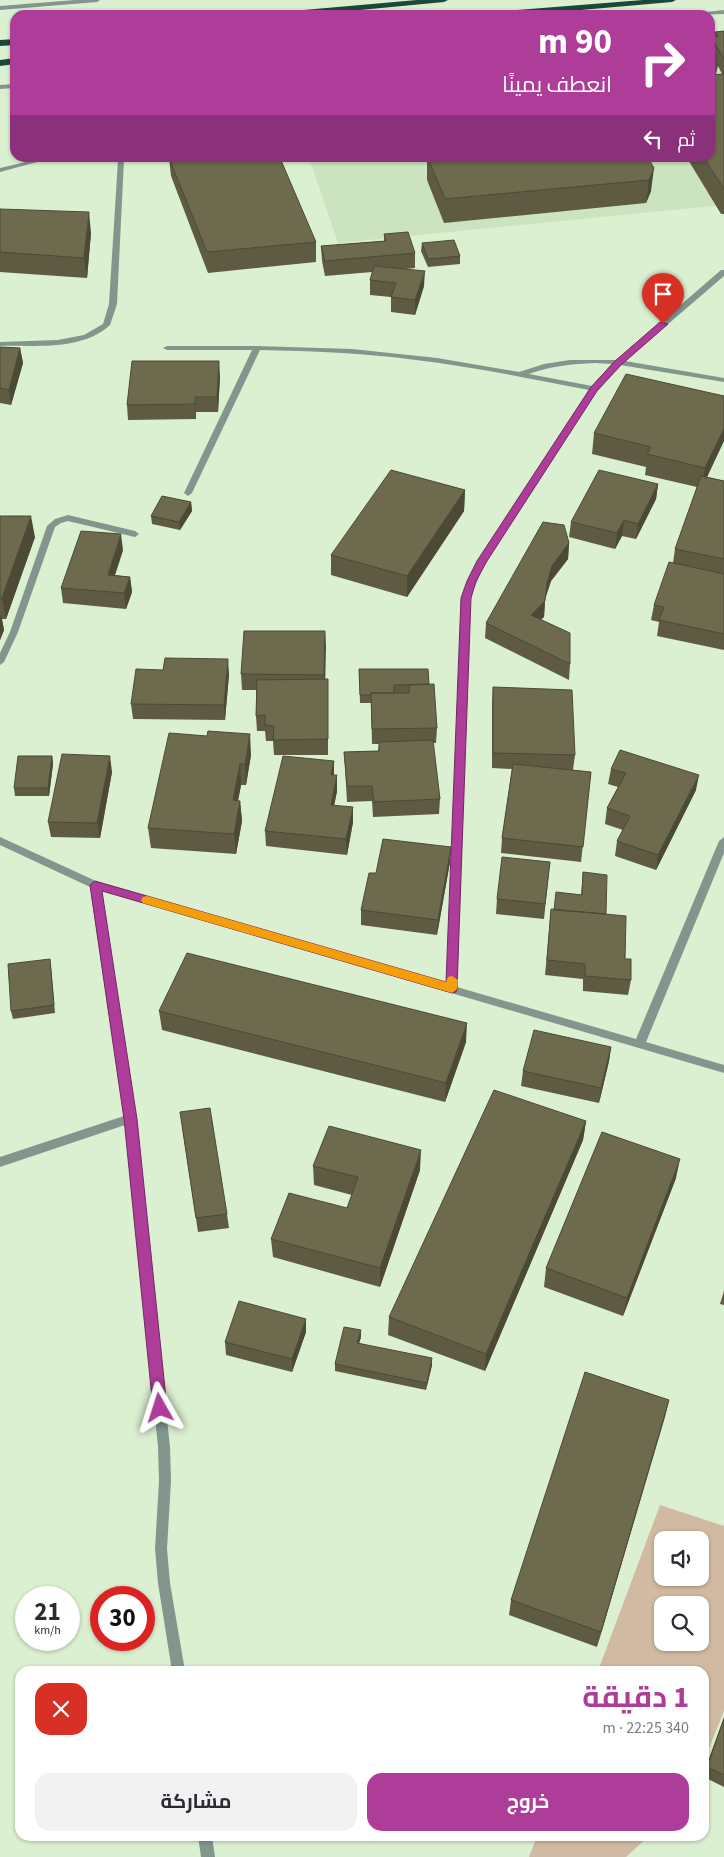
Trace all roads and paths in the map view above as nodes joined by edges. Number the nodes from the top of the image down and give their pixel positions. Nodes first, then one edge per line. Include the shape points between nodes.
1 (97, 0) edge
2 (444, 0) edge
3 (672, 0) edge
4 (0, 8) edge
5 (335, 10) edge
6 (553, 10) edge
7 (33, 162) edge
8 (121, 162) edge
9 (0, 170) edge
10 (724, 272) edge
11 (0, 344) edge
12 (167, 348) dead end
13 (258, 348) junction
14 (618, 363) junction
15 (520, 374) junction
16 (724, 380) edge
17 (594, 389) junction
18 (188, 493) dead end
19 (135, 534) dead end
20 (0, 662) edge
21 (724, 841) edge
22 (1, 842) edge
23 (95, 885) junction
24 (452, 989) junction
25 (640, 1043) junction
26 (724, 1069) edge
27 (130, 1119) junction
28 (0, 1162) edge
29 (177, 1666) edge
30 (205, 1841) edge
31 (208, 1857) edge

1 - 4 street
2 - 5 highway
3 - 6 highway
7 - 9 street
8 - 11 street via 113,304 106,325 86,337 58,342
10 - 14 street
12 - 13 street
13 - 15 street via 340,350 415,357
13 - 18 street
14 - 15 street via 573,360
14 - 16 street
14 - 17 street
15 - 17 street
17 - 24 street via 482,561 466,598
19 - 20 street via 68,518 51,526 14,632
21 - 25 street
22 - 23 street
23 - 24 street
23 - 27 street
24 - 25 street
25 - 26 street
27 - 28 street
27 - 29 street via 164,1447 161,1549 164,1584
30 - 31 street

